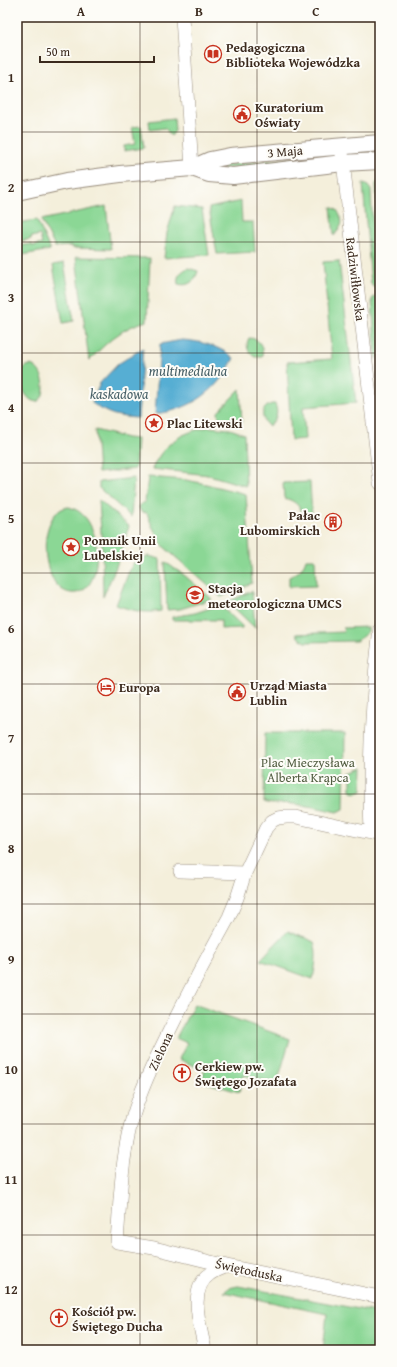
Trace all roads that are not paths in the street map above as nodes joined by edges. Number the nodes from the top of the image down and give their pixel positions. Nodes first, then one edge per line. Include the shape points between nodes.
1 (182, 17) edge
2 (380, 143) edge
3 (341, 145) junction
4 (380, 161) edge
5 (343, 163) junction
6 (192, 168) junction
7 (17, 192) edge
8 (380, 483) edge
9 (380, 628) edge
10 (376, 834) edge
11 (180, 871) dead end
12 (245, 873) junction
13 (117, 1242) joint
14 (227, 1266) junction
15 (380, 1297) edge
16 (205, 1350) edge

1 - 6 street
2 - 3 street, 3 Maja
3 - 5 street, Radziwiłłowska
3 - 6 street, 3 Maja via 230,156 210,160
4 - 5 street, 3 Maja
5 - 6 street, 3 Maja via 233,176 209,174
5 - 8 street, Radziwiłłowska
6 - 7 street, 3 Maja via 67,181
9 - 10 street via 374,678 370,795
10 - 12 street, Zielona via 296,817 278,818 266,828
11 - 12 street
12 - 13 street, Zielona via 238,898 171,1027 136,1107 122,1171
13 - 14 street, Świętoduska via 154,1248
14 - 15 street, Świętoduska
14 - 16 street via 209,1274 201,1282 197,1292

